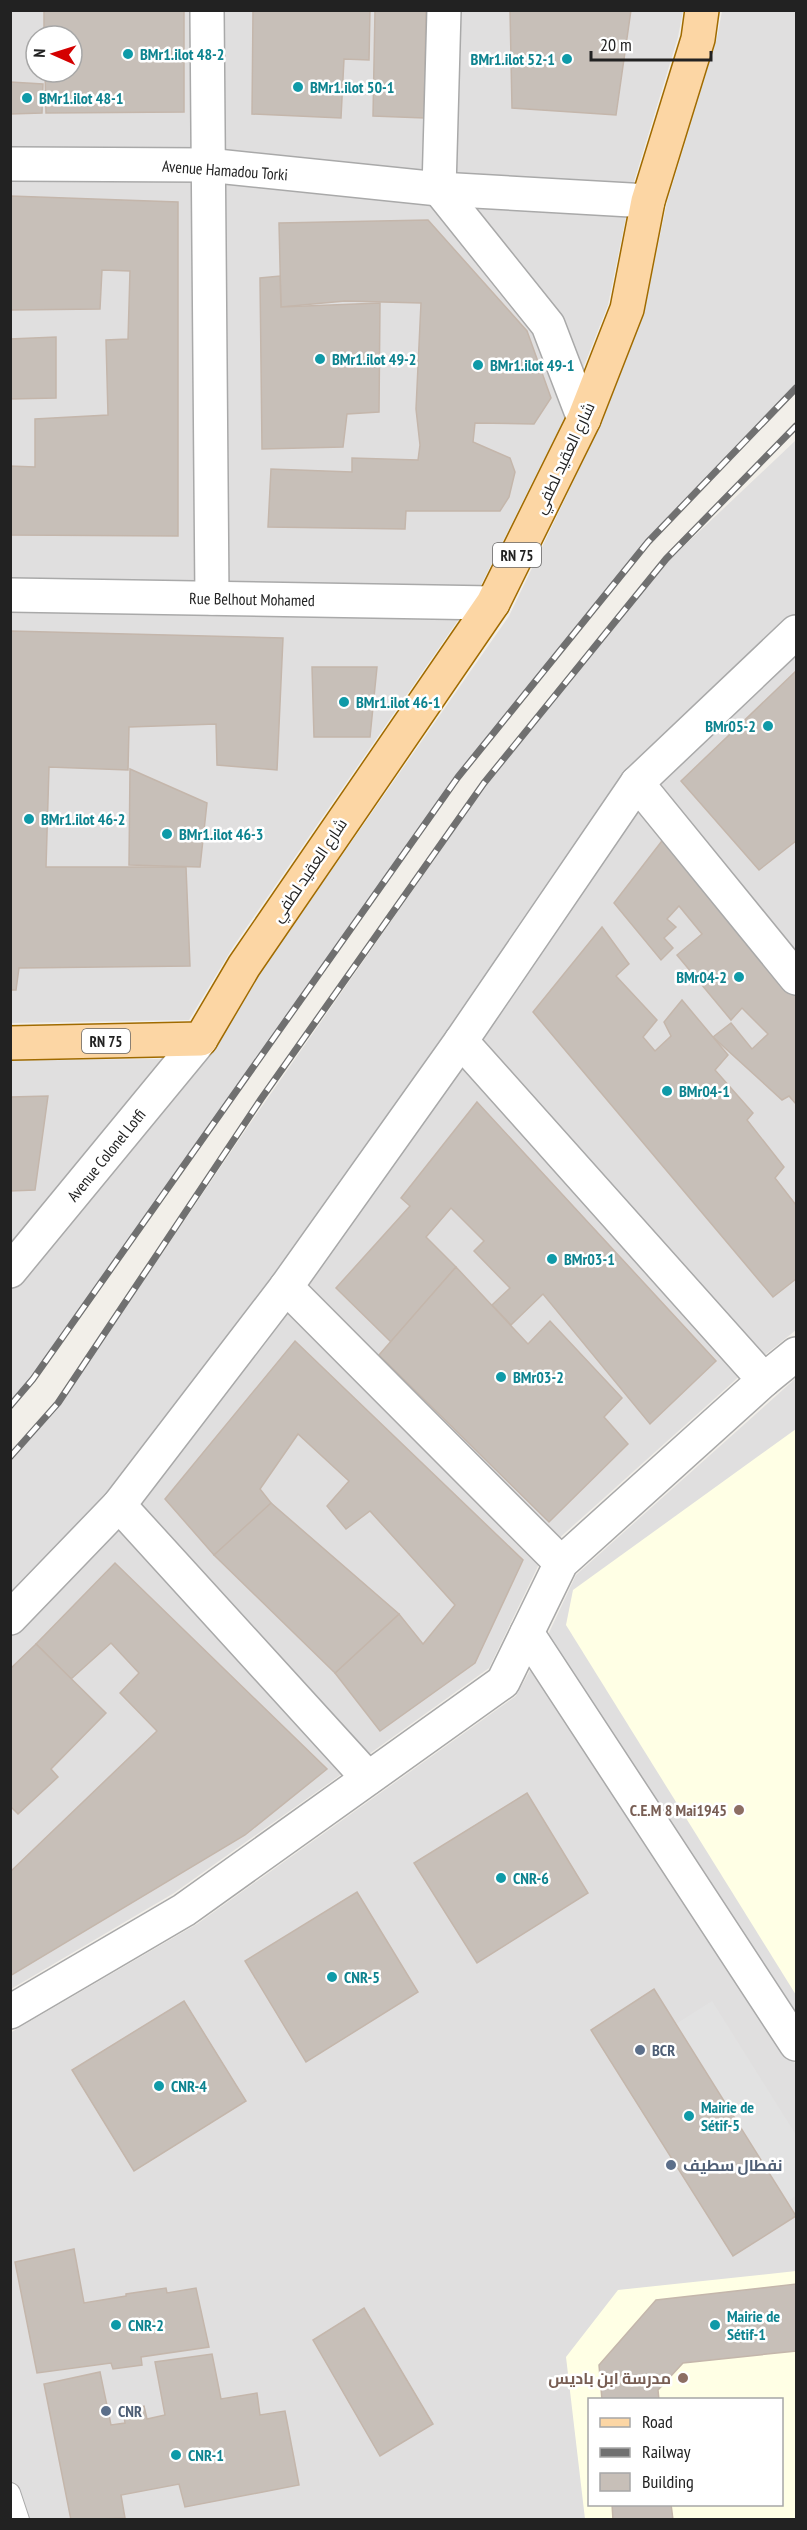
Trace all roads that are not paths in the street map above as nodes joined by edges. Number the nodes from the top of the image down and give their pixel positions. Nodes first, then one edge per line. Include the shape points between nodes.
1 (207, 10) edge
2 (444, 10) edge
3 (702, 10) edge
4 (10, 164) edge
5 (207, 165) junction
6 (439, 189) junction
7 (648, 201) junction
8 (584, 419) junction
9 (10, 595) edge
10 (212, 598) junction
11 (493, 603) junction
12 (796, 633) edge
13 (637, 783) junction
14 (796, 978) edge
15 (201, 1039) junction
16 (461, 1041) junction
17 (10, 1043) edge
18 (10, 1271) edge
19 (286, 1287) junction
20 (796, 1354) edge
21 (764, 1380) junction
22 (118, 1505) junction
23 (561, 1563) junction
24 (10, 1618) edge
25 (526, 1633) junction
26 (368, 1778) junction
27 (10, 2012) edge
28 (796, 2044) edge
29 (10, 2493) edge
30 (19, 2520) edge

1 - 5 street
2 - 6 street
3 - 7 main road, شارع العقيد لطفي / RN 75 via 698,39
4 - 5 street, Avenue Hamadou Torki
5 - 6 street, Avenue Hamadou Torki
5 - 10 street
6 - 7 street, Avenue Hamadou Torki
6 - 8 street via 548,324
7 - 8 main road, شارع العقيد لطفي / RN 75 via 627,309
8 - 11 main road, شارع العقيد لطفي / RN 75
9 - 10 street, Rue Belhout Mohamed
10 - 11 street, Rue Belhout Mohamed
11 - 15 main road, شارع العقيد لطفي / RN 75 via 244,966
12 - 13 street
13 - 14 street
13 - 16 street
15 - 17 main road, RN 75
15 - 18 street, Avenue Colonel Lotfi
16 - 19 street
16 - 21 street
19 - 22 street
19 - 23 street
20 - 21 street
21 - 23 street
22 - 24 street
22 - 26 street
23 - 25 street
25 - 26 street via 503,1682
25 - 28 street
26 - 27 street via 184,1910
29 - 30 lane

